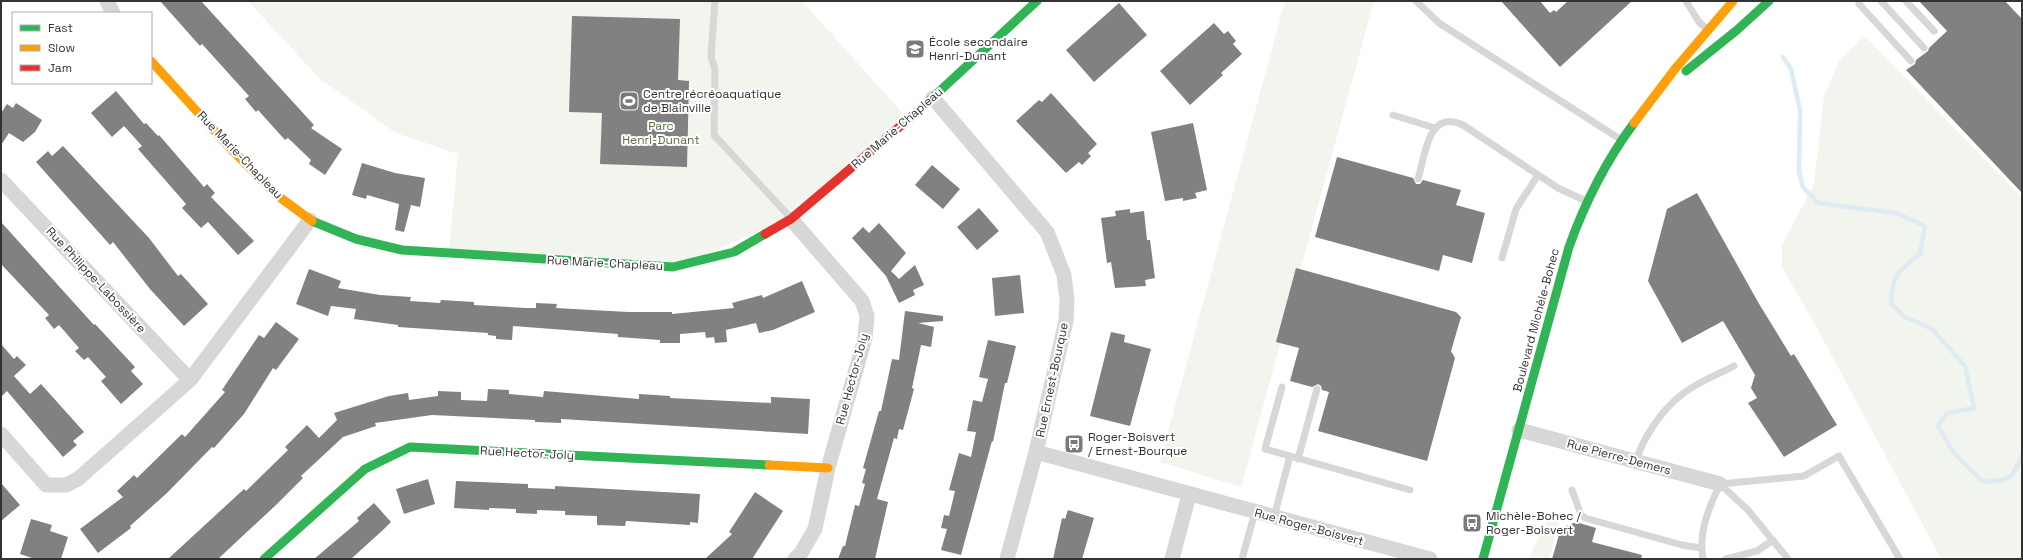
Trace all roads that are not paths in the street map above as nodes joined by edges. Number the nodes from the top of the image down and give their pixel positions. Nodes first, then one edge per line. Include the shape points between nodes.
1 (107, 1) edge
2 (715, 1) edge
3 (1038, 1) edge
4 (1416, 1) edge
5 (1686, 1) edge
6 (1733, 1) edge
7 (1769, 1) edge
8 (1881, 1) edge
9 (1906, 1) edge
10 (1859, 4) dead end
11 (112, 12) edge
12 (1934, 31) dead end
13 (1715, 36) junction
14 (1924, 48) dead end
15 (1911, 61) dead end
16 (152, 62) edge
17 (933, 98) junction
18 (1648, 102) junction
19 (1393, 115) dead end
20 (1435, 128) junction
21 (1620, 139) junction
22 (1538, 175) junction
23 (1418, 179) dead end
24 (1, 180) edge
25 (1586, 201) junction
26 (791, 219) junction
27 (310, 220) junction
28 (1502, 258) dead end
29 (1734, 366) dead end
30 (190, 380) junction
31 (1282, 387) dead end
32 (1317, 389) dead end
33 (1519, 430) junction
34 (1, 434) edge
35 (1036, 452) junction
36 (1290, 456) junction
37 (1298, 458) junction
38 (1636, 461) junction
39 (828, 468) junction
40 (1720, 484) junction
41 (1410, 490) dead end
42 (1572, 490) dead end
43 (1189, 495) junction
44 (1255, 512) junction
45 (1274, 517) junction
46 (1773, 540) junction
47 (1701, 548) junction
48 (264, 559) edge
49 (795, 559) edge
50 (1006, 559) edge
51 (1172, 559) edge
52 (1242, 559) edge
53 (1430, 559) edge
54 (1483, 559) edge
55 (1703, 559) edge
56 (1726, 559) edge
57 (1788, 559) edge
58 (1900, 559) edge

1 - 11 street
2 - 26 lane via 711,57 715,69 714,135
3 - 17 street, Rue Marie-Chapleau
4 - 21 lane via 1439,23
5 - 13 lane via 1698,22
6 - 13 street, Boulevard Michèle-Bohec
7 - 13 street, Boulevard Michèle-Bohec
8 - 14 lane
9 - 12 lane
10 - 15 lane
13 - 18 street, Boulevard Michèle-Bohec
13 - 18 street, Boulevard Michèle-Bohec
16 - 27 street, Rue Marie-Chapleau via 278,196
17 - 26 street, Rue Marie-Chapleau
17 - 35 street, Rue Ernest-Bourque via 1047,232 1064,274 1066,321
18 - 21 street, Boulevard Michèle-Bohec
19 - 20 lane
20 - 22 lane via 1447,120 1457,122
20 - 23 lane
21 - 25 street, Boulevard Michèle-Bohec
22 - 25 lane via 1563,191
22 - 28 lane via 1516,209
24 - 30 street, Rue Philippe-Labossière
25 - 33 street, Boulevard Michèle-Bohec via 1569,247
26 - 27 street, Rue Marie-Chapleau via 734,252 673,267 402,250 356,239
26 - 39 street, Rue Hector-Joly via 862,301 867,316 865,338
27 - 30 street
29 - 38 lane via 1681,395 1668,407 1640,449
30 - 34 street via 78,479 66,485 46,485
31 - 36 lane via 1265,449
32 - 37 lane
33 - 38 street, Rue Pierre-Demers
33 - 54 street, Boulevard Michèle-Bohec
35 - 43 street, Rue Roger-Boisvert
35 - 50 street, Rue Ernest-Bourque
36 - 37 lane
36 - 45 lane
37 - 41 lane
38 - 40 street, Rue Pierre-Demers
39 - 48 street, Rue Hector-Joly via 410,447 365,469
39 - 49 street, Rue Hector-Joly via 815,529
40 - 46 lane via 1743,504
40 - 47 lane via 1704,524
40 - 58 lane via 1804,476 1839,456
42 - 47 lane via 1581,515 1585,518
43 - 44 street, Rue Roger-Boisvert
43 - 51 street
44 - 45 street, Rue Roger-Boisvert
44 - 52 lane
45 - 53 street, Rue Roger-Boisvert
46 - 56 lane via 1757,551
46 - 57 lane
47 - 55 lane

